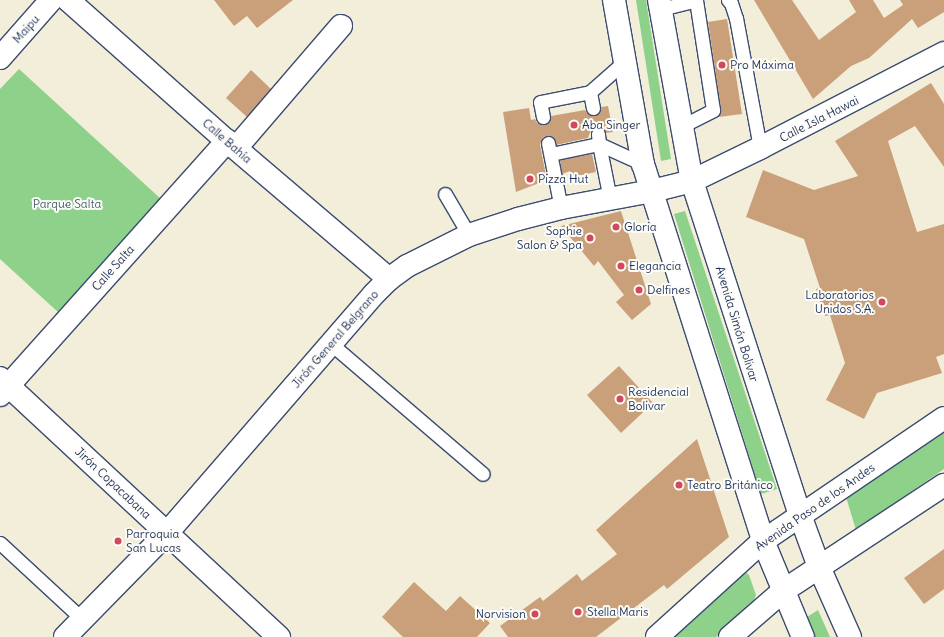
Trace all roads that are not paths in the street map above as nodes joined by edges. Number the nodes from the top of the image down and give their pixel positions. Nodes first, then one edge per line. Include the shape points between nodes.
1 (51, 0) edge
2 (68, 0) edge
3 (614, 0) edge
4 (696, 0) edge
5 (728, 0) edge
6 (660, 4) edge
7 (341, 26) dead end
8 (943, 56) edge
9 (0, 58) edge
10 (624, 62) junction
11 (590, 92) junction
12 (593, 108) dead end
13 (543, 117) dead end
14 (682, 126) junction
15 (599, 139) junction
16 (231, 144) junction
17 (760, 148) junction
18 (643, 164) junction
19 (692, 181) junction
20 (652, 191) junction
21 (445, 194) dead end
22 (610, 199) junction
23 (562, 208) junction
24 (469, 235) junction
25 (389, 279) junction
26 (330, 343) junction
27 (3, 386) edge
28 (944, 418) edge
29 (483, 474) dead end
30 (944, 485) edge
31 (800, 515) junction
32 (166, 533) junction
33 (763, 541) junction
34 (0, 543) edge
35 (819, 567) junction
36 (783, 591) junction
37 (82, 619) junction
38 (65, 637) edge
39 (279, 637) edge
40 (656, 637) edge
41 (730, 637) edge
42 (803, 637) edge
43 (850, 637) edge

1 - 9 street, Maipu
2 - 16 street, Calle Bahía
3 - 10 street
4 - 6 lane
4 - 14 lane via 715,109
5 - 17 lane via 736,18 747,106
6 - 14 street, Avenida Simón Bolivar
7 - 16 street, Calle Salta
8 - 17 street, Calle Isla Hawai
10 - 11 lane
10 - 18 street
11 - 12 lane
11 - 13 lane via 540,102
14 - 19 street, Avenida Simón Bolivar
15 - 18 lane
15 - 22 lane
15 - 23 lane via 550,149
16 - 25 street, Calle Bahía
16 - 27 street, Calle Salta
17 - 19 street, Calle Isla Hawai
18 - 20 street
19 - 20 street, Jirón General Belgrano
19 - 31 street, Avenida Simón Bolivar
20 - 22 street, Jirón General Belgrano
20 - 33 street
21 - 24 lane
22 - 23 street, Jirón General Belgrano
23 - 24 street, Jirón General Belgrano
24 - 25 street, Jirón General Belgrano via 407,266
25 - 26 street, Jirón General Belgrano
26 - 29 lane
26 - 32 street, Jirón General Belgrano
27 - 32 street, Jirón Copacabana
28 - 31 street, Avenida Paso de los Andes
30 - 35 street
31 - 33 street, Avenida Paso de los Andes
31 - 35 street, Avenida Simón Bolivar
32 - 37 street, Jirón General Belgrano
32 - 39 street, Jirón Copacabana
33 - 36 street
33 - 40 street, Avenida Paso de los Andes
34 - 37 lane
35 - 36 street
35 - 43 street, Avenida Simón Bolivar
36 - 41 street
36 - 42 street
37 - 38 street, Jirón General Belgrano

